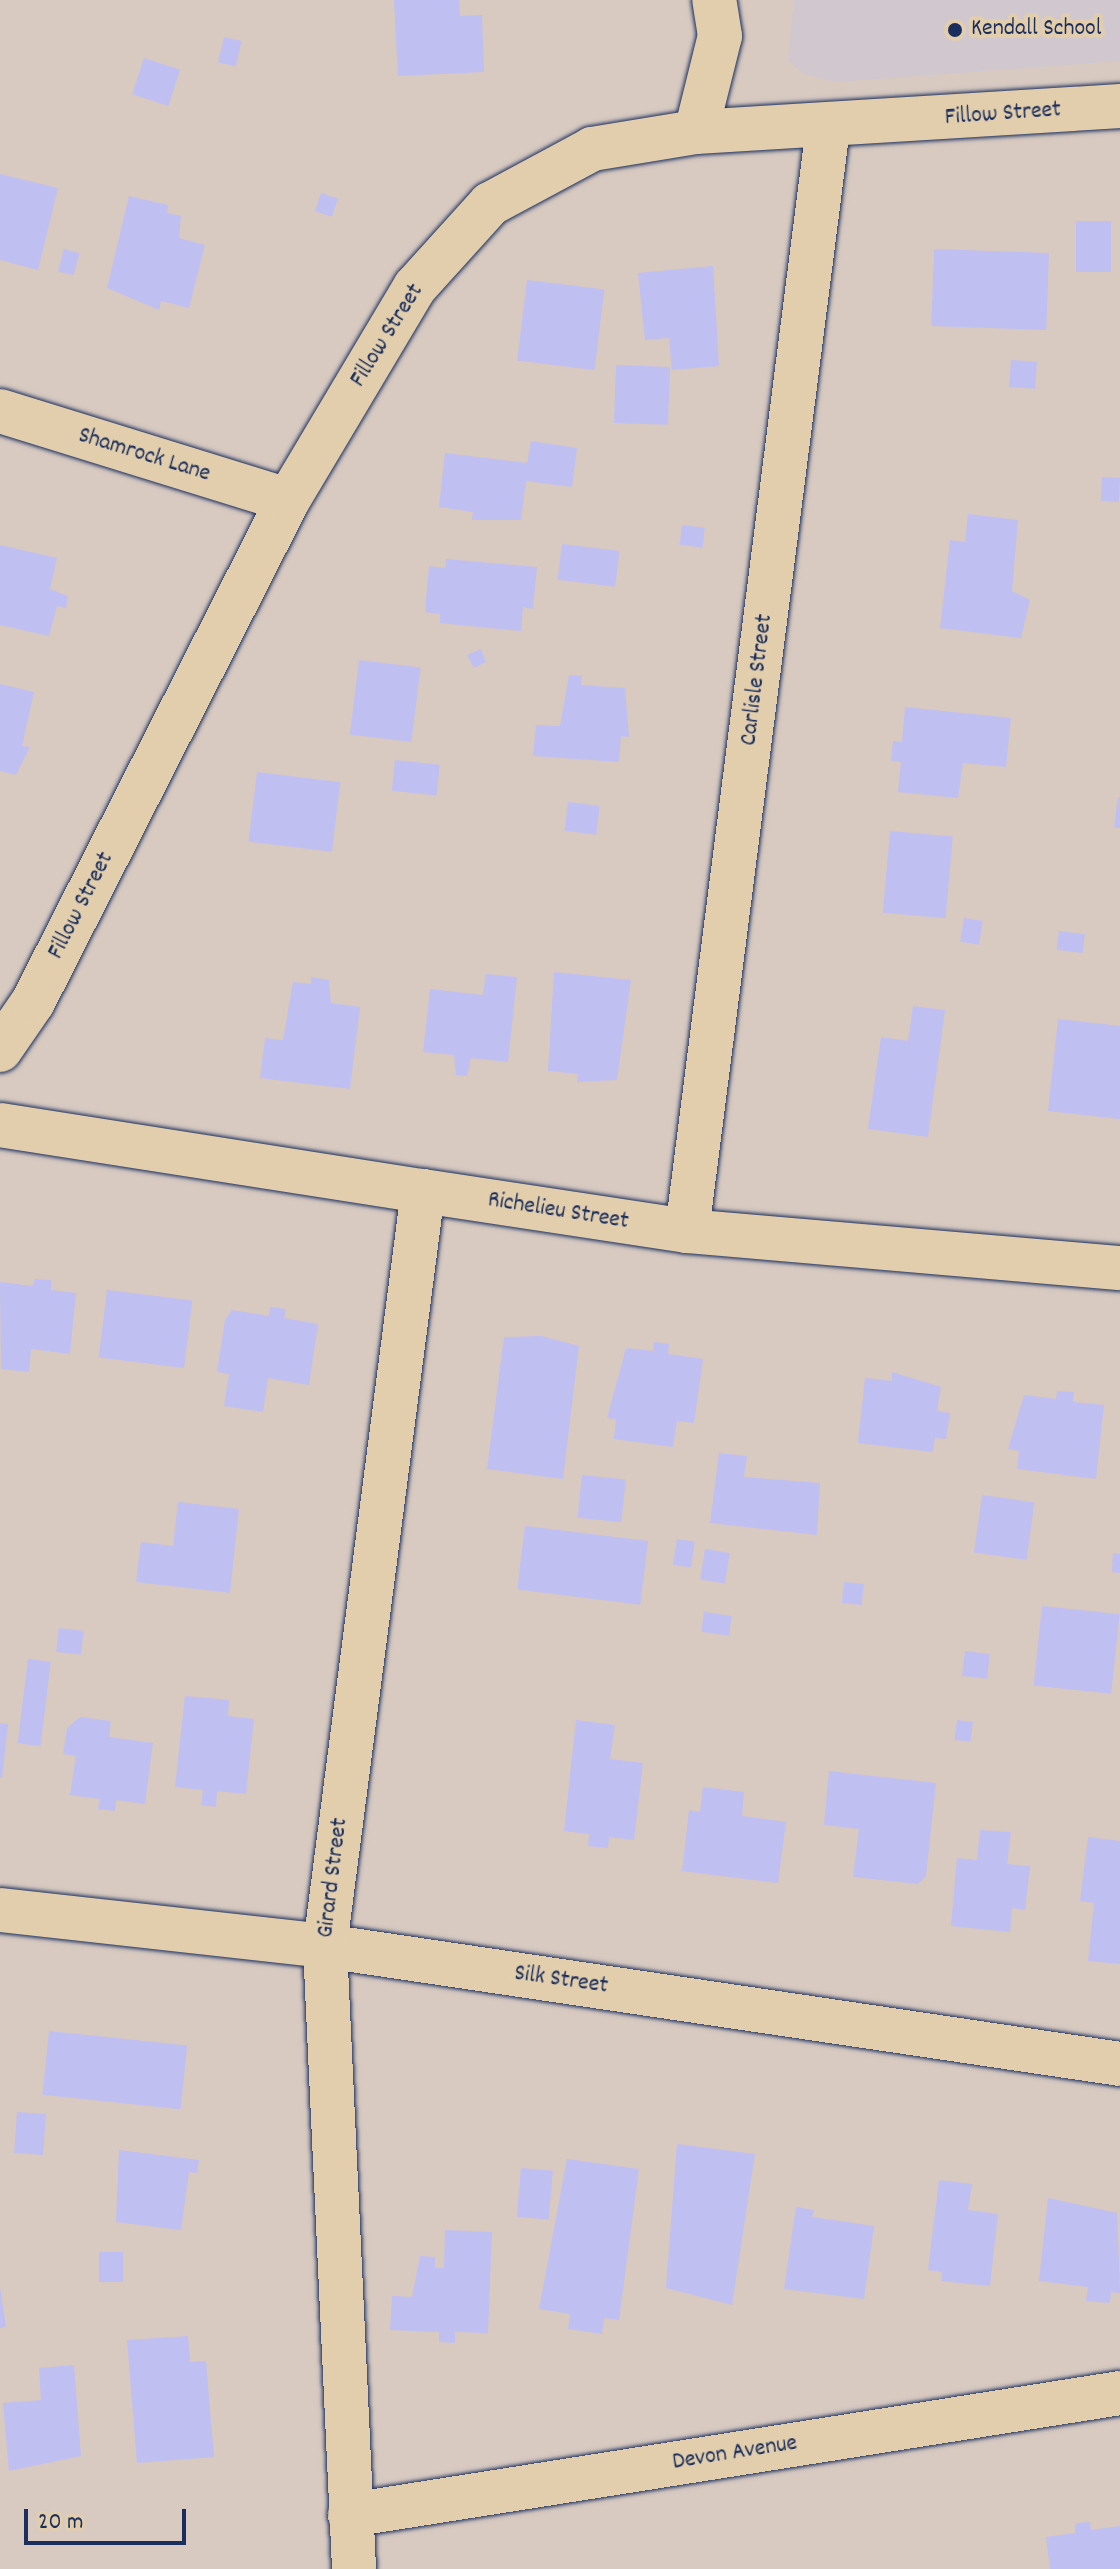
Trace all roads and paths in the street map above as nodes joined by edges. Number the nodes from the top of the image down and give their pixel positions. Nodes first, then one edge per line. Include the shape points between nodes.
1 (714, 0) edge
2 (1120, 106) edge
3 (828, 128) junction
4 (696, 132) junction
5 (0, 411) edge
6 (288, 500) junction
7 (0, 1050) edge
8 (0, 1125) edge
9 (423, 1191) junction
10 (687, 1231) junction
11 (1120, 1268) edge
12 (0, 1910) edge
13 (325, 1946) junction
14 (1120, 2064) edge
15 (1120, 2393) edge
16 (350, 2515) junction
17 (354, 2569) edge

1 - 4 street via 720,36
2 - 3 street, Fillow Street
3 - 4 street, Fillow Street
3 - 10 street, Carlisle Street
4 - 6 street, Fillow Street via 592,149 490,204 415,287
5 - 6 street, Shamrock Lane
6 - 7 street, Fillow Street via 33,1002
8 - 9 street, Richelieu Street
9 - 10 street, Richelieu Street
9 - 13 street, Girard Street
10 - 11 street, Richelieu Street
12 - 13 street, Silk Street
13 - 14 street, Silk Street
13 - 16 street, Girard Street
15 - 16 street, Devon Avenue
16 - 17 street, Girard Street

